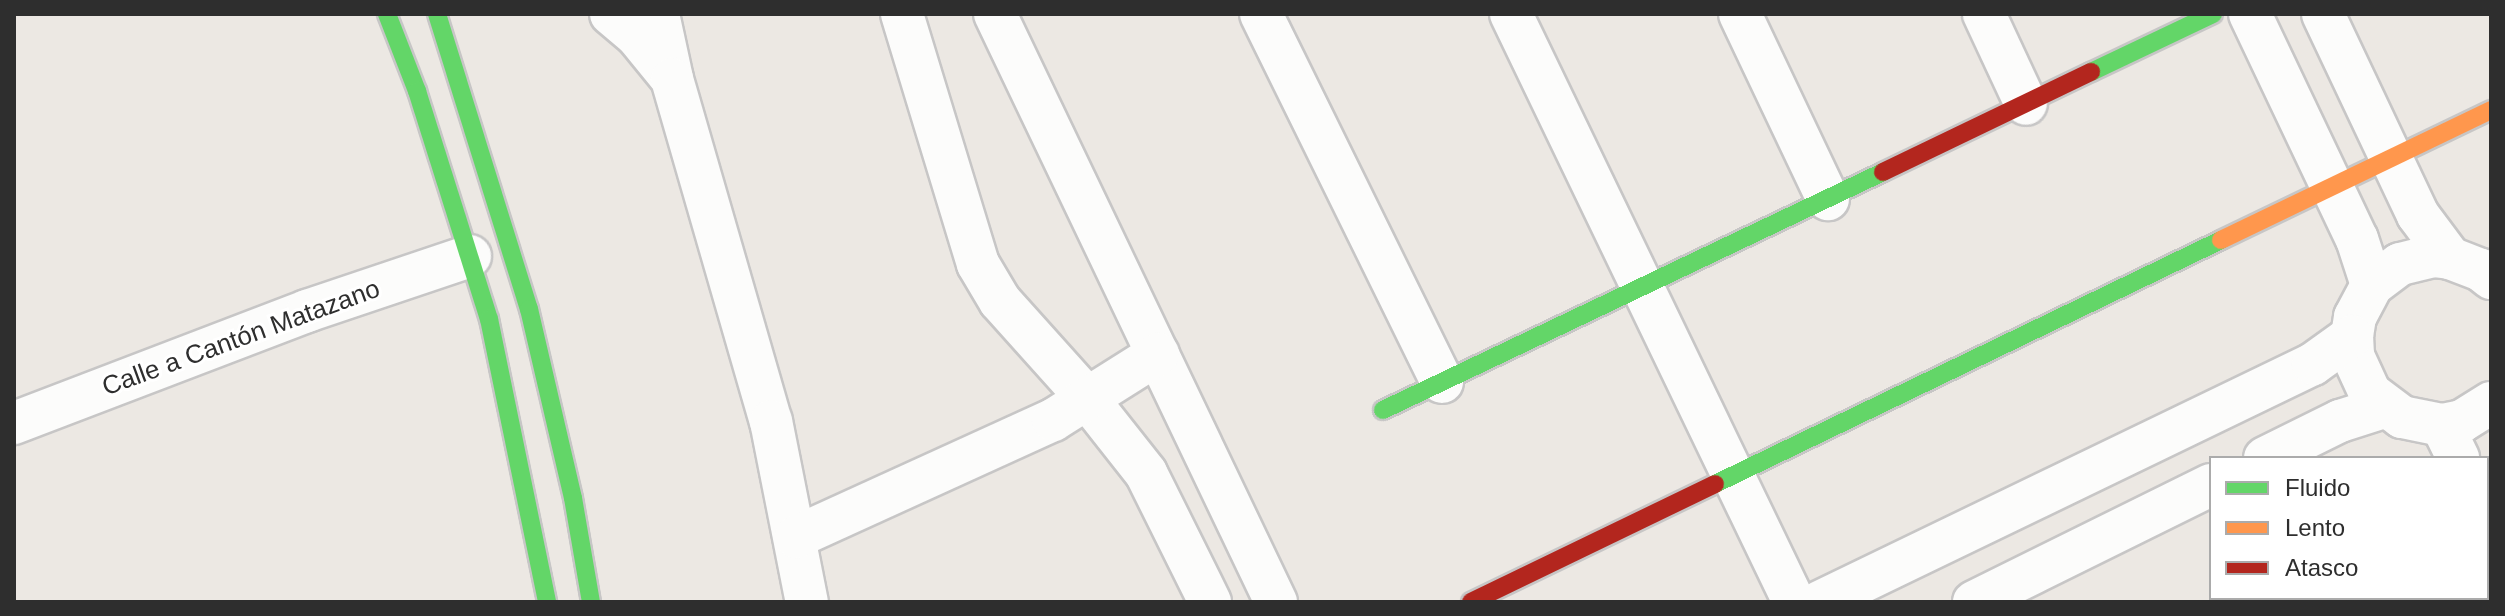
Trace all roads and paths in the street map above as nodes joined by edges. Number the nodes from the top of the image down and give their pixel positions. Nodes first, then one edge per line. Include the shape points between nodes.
1 (387, 14) edge
2 (437, 14) edge
3 (611, 14) edge
4 (658, 14) edge
5 (995, 14) edge
6 (1261, 14) edge
7 (1511, 14) edge
8 (1740, 14) edge
9 (1984, 14) edge
10 (2213, 14) edge
11 (2250, 14) edge
12 (2323, 14) edge
13 (906, 16) edge
14 (672, 79) junction
15 (2026, 104) junction
16 (2491, 110) edge
17 (2391, 158) junction
18 (2332, 187) junction
19 (1828, 199) junction
20 (470, 256) junction
21 (2478, 268) edge
22 (2372, 285) junction
23 (1643, 287) junction
24 (2352, 336) junction
25 (1158, 354) junction
26 (1442, 382) junction
27 (1086, 397) junction
28 (2491, 403) edge
29 (2384, 407) junction
30 (1383, 410) dead end
31 (14, 423) edge
32 (2450, 441) edge
33 (2269, 456) edge
34 (1733, 474) junction
35 (2209, 486) edge
36 (796, 537) junction
37 (1257, 562) junction
38 (1197, 598) edge
39 (547, 602) edge
40 (591, 602) edge
41 (807, 602) edge
42 (1276, 602) edge
43 (1471, 602) edge
44 (1794, 602) edge
45 (1820, 602) edge
46 (1974, 602) edge

1 - 20 main road
2 - 40 main road via 529,309
3 - 14 street
4 - 14 street
5 - 25 street
6 - 26 street
7 - 23 street
8 - 19 street
9 - 15 street
10 - 15 main road
11 - 18 street
12 - 17 street
13 - 27 street via 978,264 1000,301
14 - 36 street via 771,421
15 - 19 main road
16 - 17 main road
17 - 18 main road
17 - 21 street via 2418,215
18 - 22 street
18 - 34 main road
19 - 23 main road
20 - 31 street, Calle a Cantón Matazano via 307,311
20 - 39 main road via 489,319
21 - 22 street via 2416,259
22 - 24 street via 2355,317
23 - 26 main road
23 - 34 street
24 - 29 street via 2360,375
24 - 45 street via 2313,364
25 - 27 street
25 - 37 street
26 - 30 main road
27 - 36 street via 1053,420
27 - 38 street via 1146,473
28 - 32 street via 2462,421
29 - 32 street
29 - 33 street via 2340,421
34 - 43 main road
34 - 44 street
35 - 46 street
36 - 41 street
37 - 38 street
37 - 42 street

